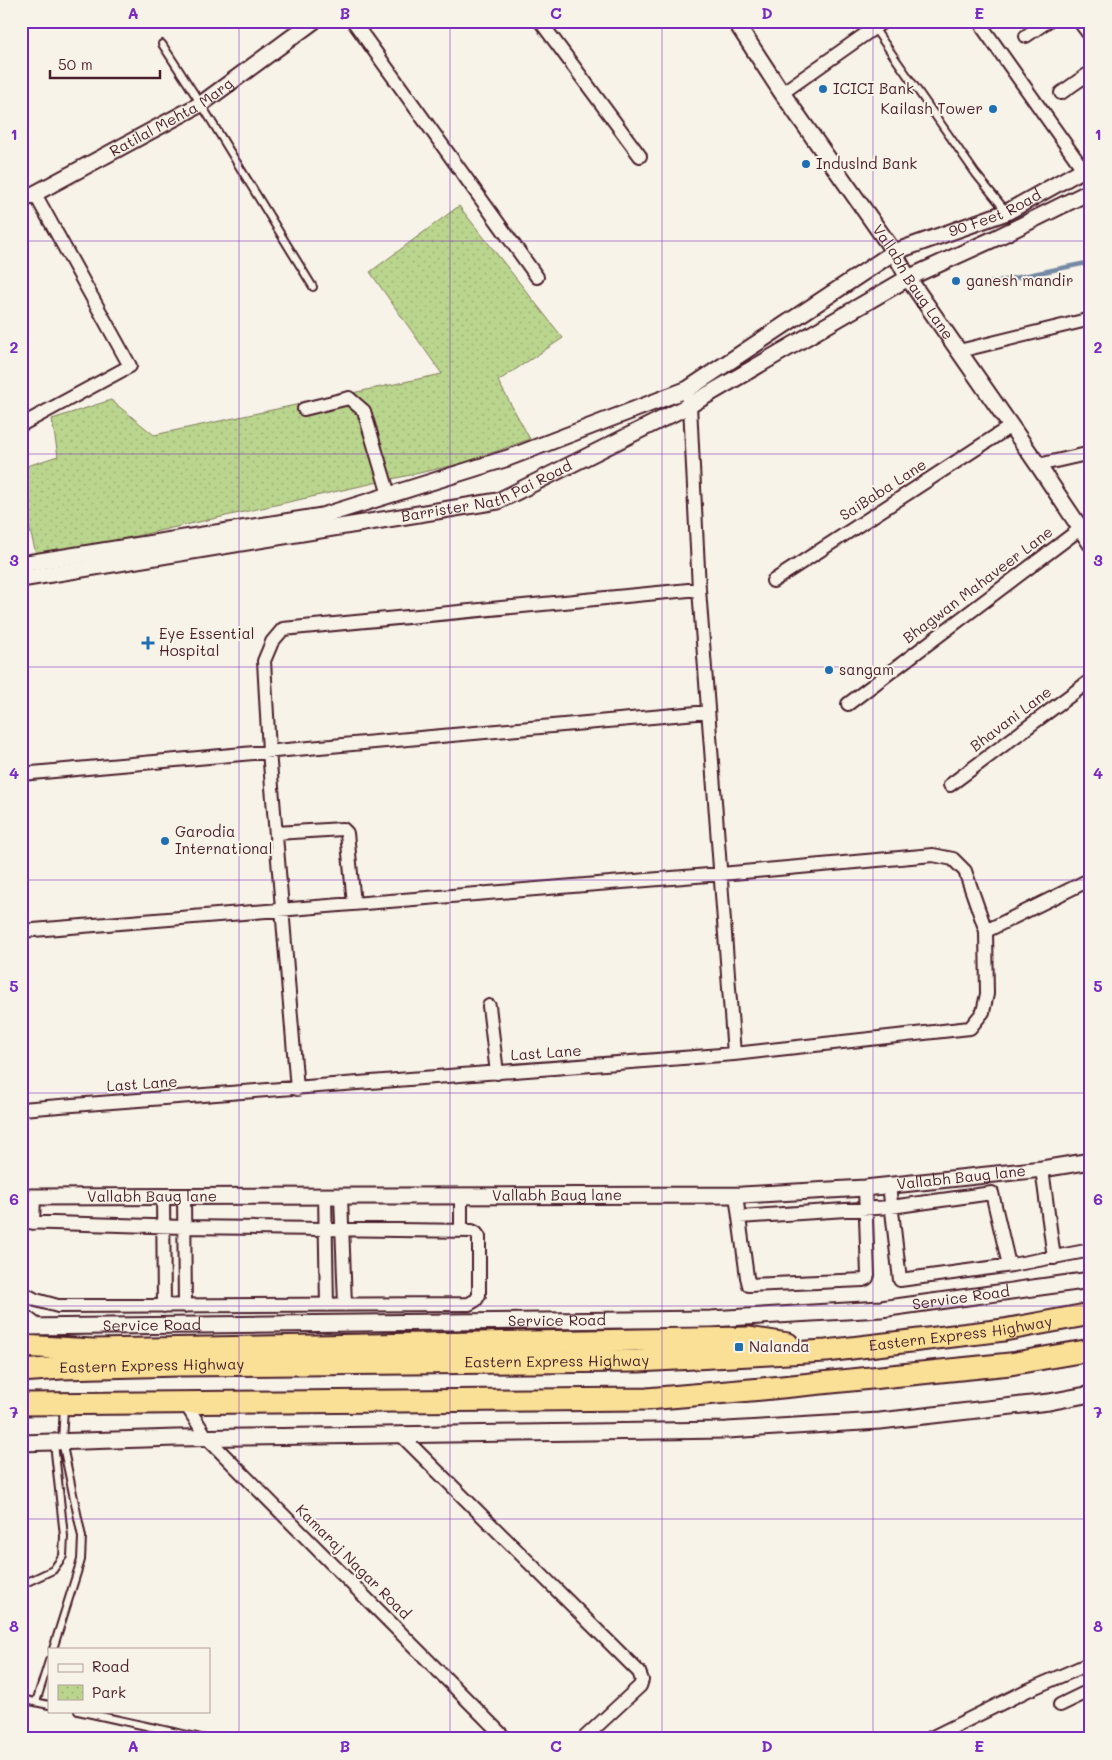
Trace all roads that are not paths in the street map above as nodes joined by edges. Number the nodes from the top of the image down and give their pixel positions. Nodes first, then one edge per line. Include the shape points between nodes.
1 (314, 21) edge
2 (353, 21) edge
3 (540, 21) edge
4 (735, 21) edge
5 (1048, 21) edge
6 (1079, 21) edge
7 (879, 25) edge
8 (984, 28) dead end
9 (1026, 36) dead end
10 (1091, 37) edge
11 (162, 44) dead end
12 (1091, 72) edge
13 (782, 93) junction
14 (1061, 93) dead end
15 (201, 104) junction
16 (640, 156) dead end
17 (1087, 167) edge
18 (1091, 192) edge
19 (35, 194) junction
20 (21, 201) edge
21 (1007, 212) junction
22 (894, 252) junction
23 (537, 277) dead end
24 (908, 278) junction
25 (313, 287) dead end
26 (1091, 319) edge
27 (959, 351) junction
28 (685, 390) junction
29 (690, 405) junction
30 (304, 408) dead end
31 (21, 425) edge
32 (1011, 426) junction
33 (1091, 452) edge
34 (1038, 465) junction
35 (389, 495) junction
36 (1080, 529) junction
37 (1091, 544) edge
38 (21, 564) edge
39 (21, 579) edge
40 (774, 581) dead end
41 (699, 589) junction
42 (1091, 680) edge
43 (848, 704) dead end
44 (708, 712) junction
45 (269, 751) junction
46 (21, 774) edge
47 (950, 785) dead end
48 (276, 833) junction
49 (720, 874) junction
50 (1091, 879) edge
51 (354, 904) junction
52 (282, 910) junction
53 (21, 931) edge
54 (986, 931) junction
55 (489, 1006) dead end
56 (734, 1054) junction
57 (496, 1073) junction
58 (297, 1089) junction
59 (21, 1109) edge
60 (1091, 1161) edge
61 (1042, 1169) junction
62 (889, 1185) junction
63 (865, 1188) junction
64 (736, 1195) junction
65 (163, 1196) junction
66 (184, 1196) junction
67 (325, 1196) junction
68 (341, 1196) junction
69 (461, 1196) junction
70 (28, 1197) edge
71 (866, 1207) junction
72 (891, 1207) junction
73 (739, 1217) junction
74 (27, 1222) edge
75 (164, 1226) junction
76 (184, 1227) junction
77 (326, 1229) junction
78 (343, 1229) junction
79 (461, 1230) junction
80 (1091, 1250) edge
81 (1054, 1258) junction
82 (1009, 1265) junction
83 (1091, 1280) edge
84 (21, 1292) edge
85 (327, 1305) junction
86 (345, 1305) junction
87 (164, 1306) junction
88 (185, 1306) junction
89 (1088, 1312) edge
90 (21, 1313) edge
91 (38, 1326) junction
92 (21, 1327) edge
93 (21, 1346) edge
94 (1091, 1350) edge
95 (826, 1351) junction
96 (21, 1364) edge
97 (62, 1368) junction
98 (21, 1371) edge
99 (1091, 1394) edge
100 (185, 1403) junction
101 (21, 1404) edge
102 (64, 1404) junction
103 (21, 1411) edge
104 (400, 1434) junction
105 (207, 1438) junction
106 (21, 1442) edge
107 (58, 1442) junction
108 (21, 1585) edge
109 (53, 1648) edge
110 (1091, 1663) edge
111 (48, 1664) edge
112 (1091, 1690) edge
113 (21, 1699) edge
114 (36, 1702) junction
115 (48, 1705) edge
116 (1060, 1705) dead end
117 (83, 1712) edge
118 (205, 1739) edge
119 (506, 1739) edge
120 (583, 1739) edge
121 (929, 1739) edge

1 - 15 street, Ratilal Mehta Marg
2 - 23 street
3 - 16 street
4 - 13 street, Vallabh Baug Lane
5 - 9 street
6 - 10 street
7 - 13 street
7 - 21 lane via 976,174
8 - 17 street
11 - 15 lane
12 - 14 street
13 - 22 street, Vallabh Baug Lane
15 - 19 street, Ratilal Mehta Marg
15 - 25 lane
17 - 21 street, 90 Feet Road
18 - 24 street, Barrister Nath Pai Road
19 - 20 street, Ratilal Mehta Marg
19 - 31 street via 130,366
21 - 22 street, 90 Feet Road
22 - 24 street, Vallabh Baug Lane
22 - 28 street, 90 Feet Road
24 - 27 street, Vallabh Baug Lane
24 - 29 street, Barrister Nath Pai Road
26 - 27 street
27 - 32 street, Vallabh Baug Lane
28 - 29 street
28 - 35 street, 90 Feet Road via 508,458
29 - 39 street, Barrister Nath Pai Road via 498,501
29 - 41 street
30 - 35 street via 350,398 364,411
32 - 34 street, Vallabh Baug Lane
32 - 40 street, SaiBaba Lane
33 - 34 street
34 - 36 street, Vallabh Baug Lane
35 - 38 street, 90 Feet Road via 322,516
36 - 37 street, Vallabh Baug Lane
36 - 43 street, Bhagwan Mahaveer Lane
41 - 44 street
41 - 45 street via 284,629 272,642 264,660
42 - 47 street, Bhavani Lane
44 - 45 street
44 - 49 street
45 - 46 street
45 - 48 street
48 - 51 street via 345,830
48 - 52 street
49 - 51 street, Last Lane
49 - 54 street, Last Lane via 933,855 953,859 965,870
49 - 56 street
50 - 54 street
51 - 52 street, Last Lane
52 - 53 street, Last Lane
52 - 58 street
54 - 56 street, Last Lane via 987,994 983,1012 970,1028
55 - 57 street
56 - 57 street, Last Lane
57 - 58 street, Last Lane
58 - 59 street, Last Lane
60 - 61 street, Vallabh Baug lane
61 - 62 street, Vallabh Baug lane
61 - 81 street
62 - 63 street, Vallabh Baug lane
62 - 72 street
63 - 64 street, Vallabh Baug lane
63 - 71 street
64 - 69 street, Vallabh Baug lane
64 - 73 street
65 - 66 street, Vallabh Baug lane
65 - 70 street, Vallabh Baug lane
65 - 75 street
66 - 67 street, Vallabh Baug lane
66 - 76 street
67 - 68 street, Vallabh Baug lane
67 - 77 street
68 - 69 street, Vallabh Baug lane
68 - 78 street
69 - 79 street
70 - 74 street
71 - 72 street
71 - 73 street
71 - 73 street via 868,1275 863,1280 749,1285
72 - 82 street via 992,1193
72 - 82 street via 900,1280
74 - 75 street
75 - 76 street
75 - 87 street
76 - 77 street
76 - 88 street
77 - 78 street
77 - 85 street
78 - 79 street
78 - 86 street
79 - 86 street via 472,1231 479,1236 479,1295 473,1303
80 - 81 street
81 - 82 street
83 - 91 street, Service Road via 881,1309 711,1320
84 - 87 street via 58,1306
85 - 86 street
85 - 88 street
87 - 88 street
89 - 95 highway, Eastern Express Highway via 1004,1330
90 - 91 street
91 - 92 street, Service Road
93 - 95 highway via 93,1350 748,1338
94 - 100 highway via 1010,1364 647,1399
95 - 97 highway, Eastern Express Highway via 638,1361
96 - 97 highway
97 - 98 highway, Eastern Express Highway
99 - 104 street via 1049,1402 861,1422 728,1430
100 - 102 highway
100 - 105 street, Kamaraj Nagar Road
101 - 102 highway
102 - 103 highway
102 - 107 lane
104 - 105 street
104 - 120 street via 639,1672 640,1686
105 - 107 street
105 - 119 street, Kamaraj Nagar Road
106 - 107 street
107 - 108 lane via 63,1556 53,1570
107 - 109 lane via 82,1537 81,1560
110 - 121 street
111 - 114 lane
112 - 116 street
113 - 114 lane
114 - 115 lane
117 - 118 lane

